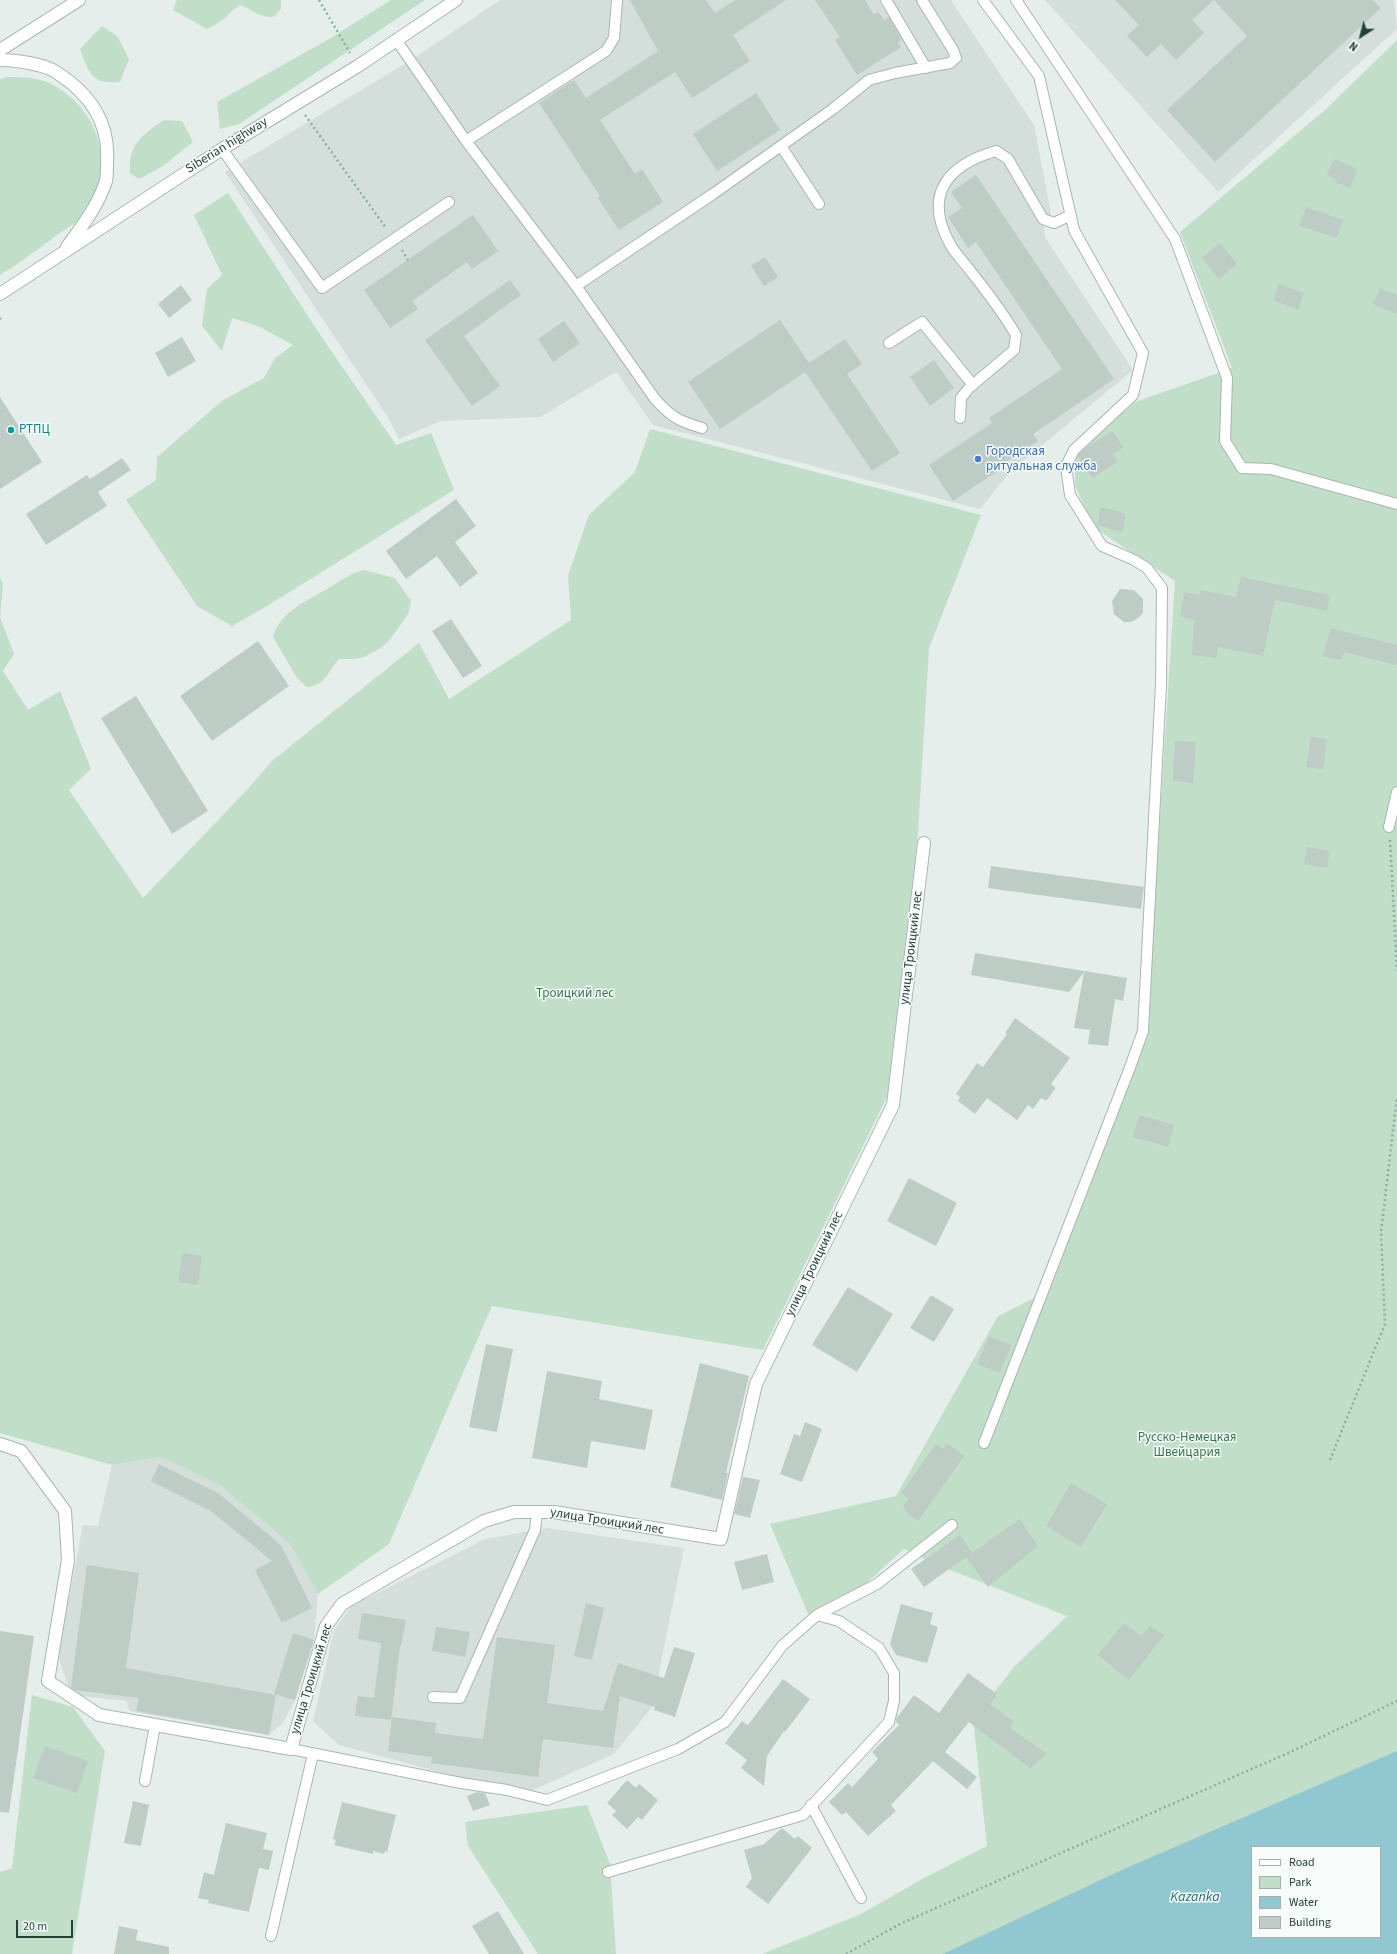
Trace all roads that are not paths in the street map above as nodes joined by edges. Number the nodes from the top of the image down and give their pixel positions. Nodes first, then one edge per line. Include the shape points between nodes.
1 (79, 0) edge
2 (456, 0) edge
3 (617, 0) edge
4 (886, 0) edge
5 (922, 0) edge
6 (983, 0) edge
7 (1016, 0) edge
8 (397, 40) junction
9 (0, 50) edge
10 (0, 60) edge
11 (926, 68) junction
12 (466, 141) junction
13 (781, 146) junction
14 (222, 149) junction
15 (449, 202) dead end
16 (819, 204) dead end
17 (1071, 216) junction
18 (63, 253) junction
19 (576, 286) junction
20 (0, 294) edge
21 (889, 343) dead end
22 (973, 385) junction
23 (960, 418) dead end
24 (702, 428) dead end
25 (1397, 504) edge
26 (1397, 792) edge
27 (1389, 827) road end
28 (924, 843) dead end
29 (984, 1443) dead end
30 (0, 1444) edge
31 (537, 1512) junction
32 (952, 1525) dead end
33 (816, 1615) junction
34 (433, 1697) dead end
35 (155, 1725) junction
36 (291, 1749) junction
37 (314, 1754) junction
38 (145, 1781) dead end
39 (811, 1804) junction
40 (608, 1872) dead end
41 (861, 1898) dead end
42 (271, 1936) dead end

1 - 9 street
2 - 8 street, Siberian highway
3 - 12 lane via 614,38 606,51
4 - 11 lane
5 - 11 lane via 956,58 950,63
6 - 17 lane via 1039,76
7 - 25 lane via 1175,239 1227,378 1225,441 1242,468 1271,469
8 - 12 lane
8 - 14 street, Siberian highway
10 - 18 street via 29,64 55,72 81,92 100,116 108,146 106,180 91,214
11 - 13 lane via 869,80
12 - 19 lane
13 - 16 lane
13 - 19 lane
14 - 15 lane via 322,288
14 - 18 street, Siberian highway
17 - 22 lane via 1054,223 1043,219 1008,159 996,151 976,157 945,182 939,195 940,217 950,244 1004,314 1016,335 1014,350
17 - 29 lane via 1074,230 1143,353 1133,395 1074,450 1066,466 1070,495 1102,546 1147,568 1162,588 1161,684 1142,1031
18 - 20 street, Siberian highway
19 - 24 lane via 667,412 679,421
21 - 22 lane via 922,322
22 - 23 lane via 961,398
26 - 27 lane
28 - 31 street, улица Троицкий лес via 893,1105 756,1384 721,1540 554,1512
30 - 35 street, улица Троицкий лес via 21,1451 65,1510 68,1560 48,1681 99,1715
31 - 34 lane via 535,1530 460,1698
31 - 36 street, улица Троицкий лес via 514,1512 484,1521 342,1604 326,1626
32 - 33 lane via 877,1584
33 - 37 lane via 782,1646 725,1722 678,1749 547,1800 507,1790 461,1784
33 - 39 lane via 839,1621 879,1648 894,1673 894,1701 889,1722
35 - 36 street, улица Троицкий лес
35 - 38 lane
36 - 37 lane
37 - 42 lane
39 - 40 lane via 803,1815
39 - 41 lane

